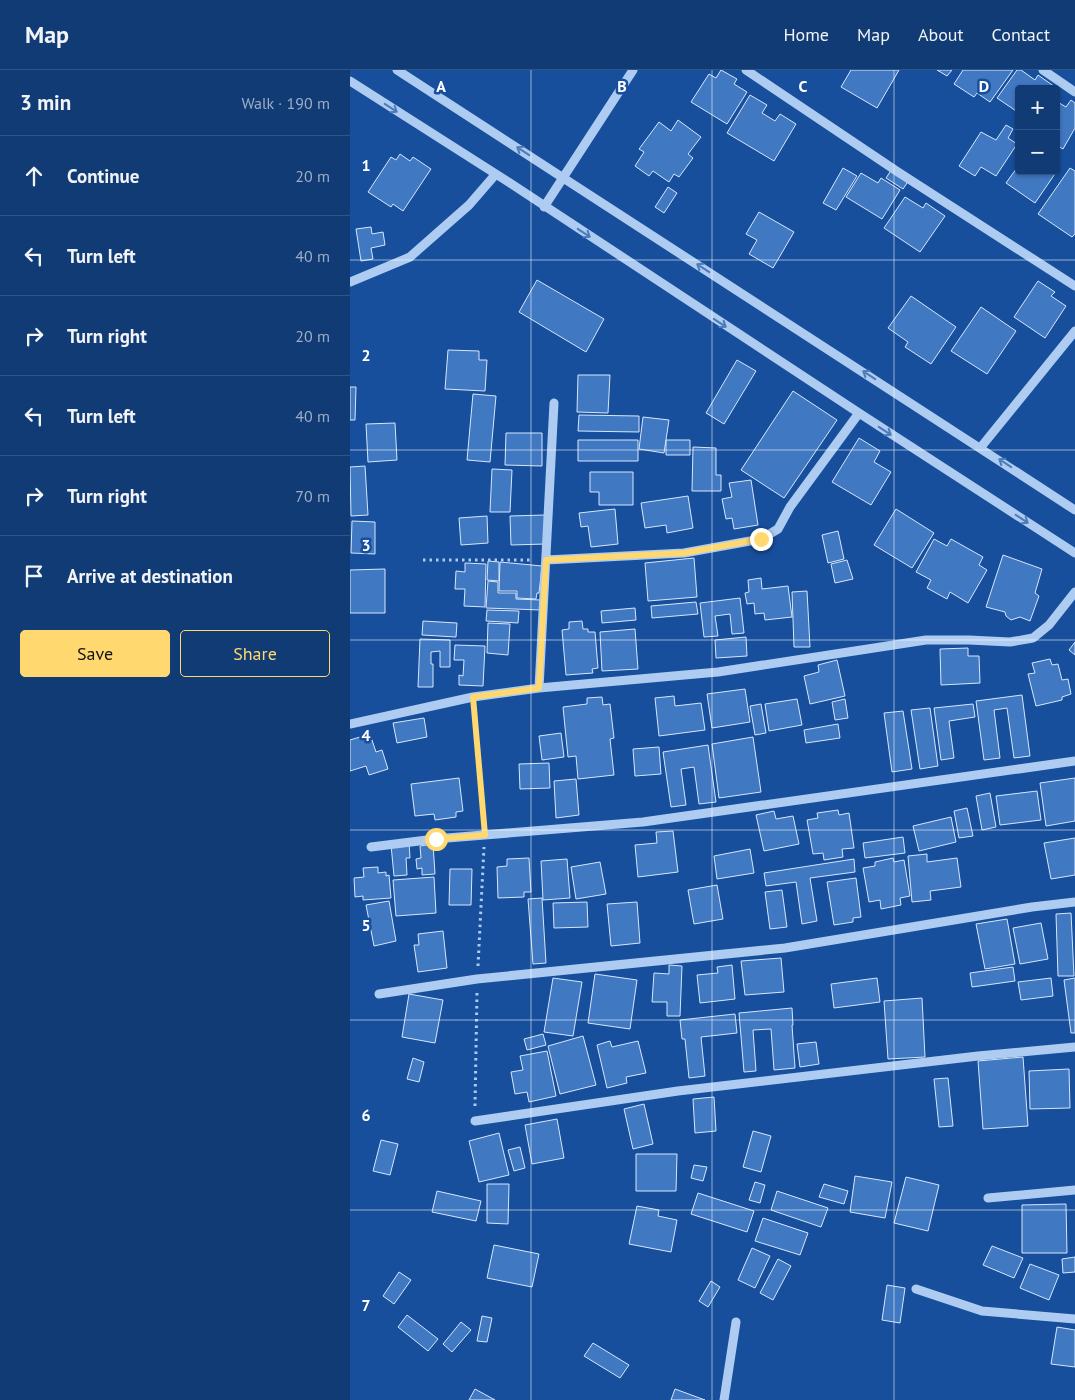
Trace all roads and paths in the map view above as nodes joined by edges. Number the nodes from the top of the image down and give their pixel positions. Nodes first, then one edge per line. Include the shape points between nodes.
1 (397, 70) edge
2 (633, 70) edge
3 (746, 70) edge
4 (1043, 70) edge
5 (350, 81) edge
6 (1075, 92) edge
7 (495, 175) junction
8 (564, 178) junction
9 (544, 207) junction
10 (350, 282) edge
11 (1075, 286) edge
12 (1075, 331) edge
13 (554, 403) dead end
14 (859, 414) junction
15 (981, 447) junction
16 (1075, 510) edge
17 (1075, 553) edge
18 (422, 560) dead end
19 (546, 560) junction
20 (1075, 592) edge
21 (539, 688) junction
22 (473, 697) junction
23 (350, 724) edge
24 (1075, 761) edge
25 (485, 835) junction
26 (371, 847) dead end
27 (1075, 902) edge
28 (477, 979) junction
29 (379, 994) dead end
30 (1075, 1047) edge
31 (475, 1122) joint
32 (1075, 1190) edge
33 (988, 1198) dead end
34 (916, 1289) dead end
35 (1075, 1319) edge
36 (736, 1322) dead end
37 (724, 1400) edge

8 -> 1 street
2 - 8 street
3 - 11 street
4 - 6 street
5 -> 7 street
7 - 9 street
7 - 10 street via 468,205 410,257
8 - 9 street
15 -> 8 street
9 -> 14 street
12 - 15 street
13 - 19 street
14 -> 17 street
14 - 19 street via 790,507 778,529 761,539 684,553
16 -> 15 street
18 - 19 path
19 - 21 street
20 - 21 street via 1049,625 1033,638 1010,642 926,640 718,672
21 - 22 street
22 - 23 street
22 - 25 path
24 - 25 street via 643,822
25 - 26 street
25 - 28 path
27 - 28 street via 785,948
28 - 29 street
28 - 31 path
30 - 31 street via 688,1090
32 - 33 street
34 - 35 street via 982,1311
36 - 37 street

